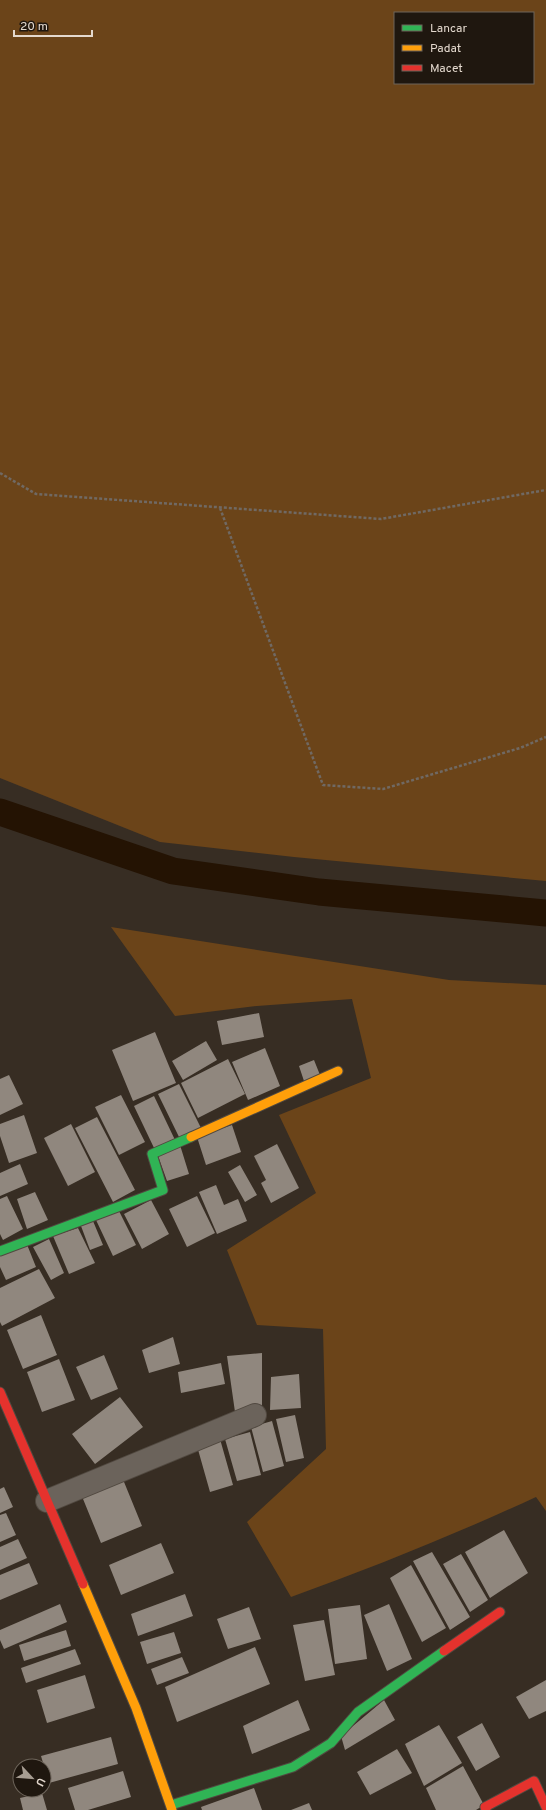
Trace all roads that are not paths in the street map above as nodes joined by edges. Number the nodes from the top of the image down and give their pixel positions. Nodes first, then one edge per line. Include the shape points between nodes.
1 (338, 1071) dead end
2 (0, 1251) edge
3 (0, 1392) edge
4 (254, 1415) dead end
5 (47, 1501) junction
6 (500, 1612) dead end
7 (546, 1807) edge
8 (172, 1808) edge
9 (486, 1810) edge

1 - 2 street via 152,1154 163,1190
3 - 5 street
4 - 5 street
5 - 8 street via 136,1708
6 - 8 street via 358,1712 331,1743 314,1755 293,1767
7 - 9 street via 534,1781 485,1808

